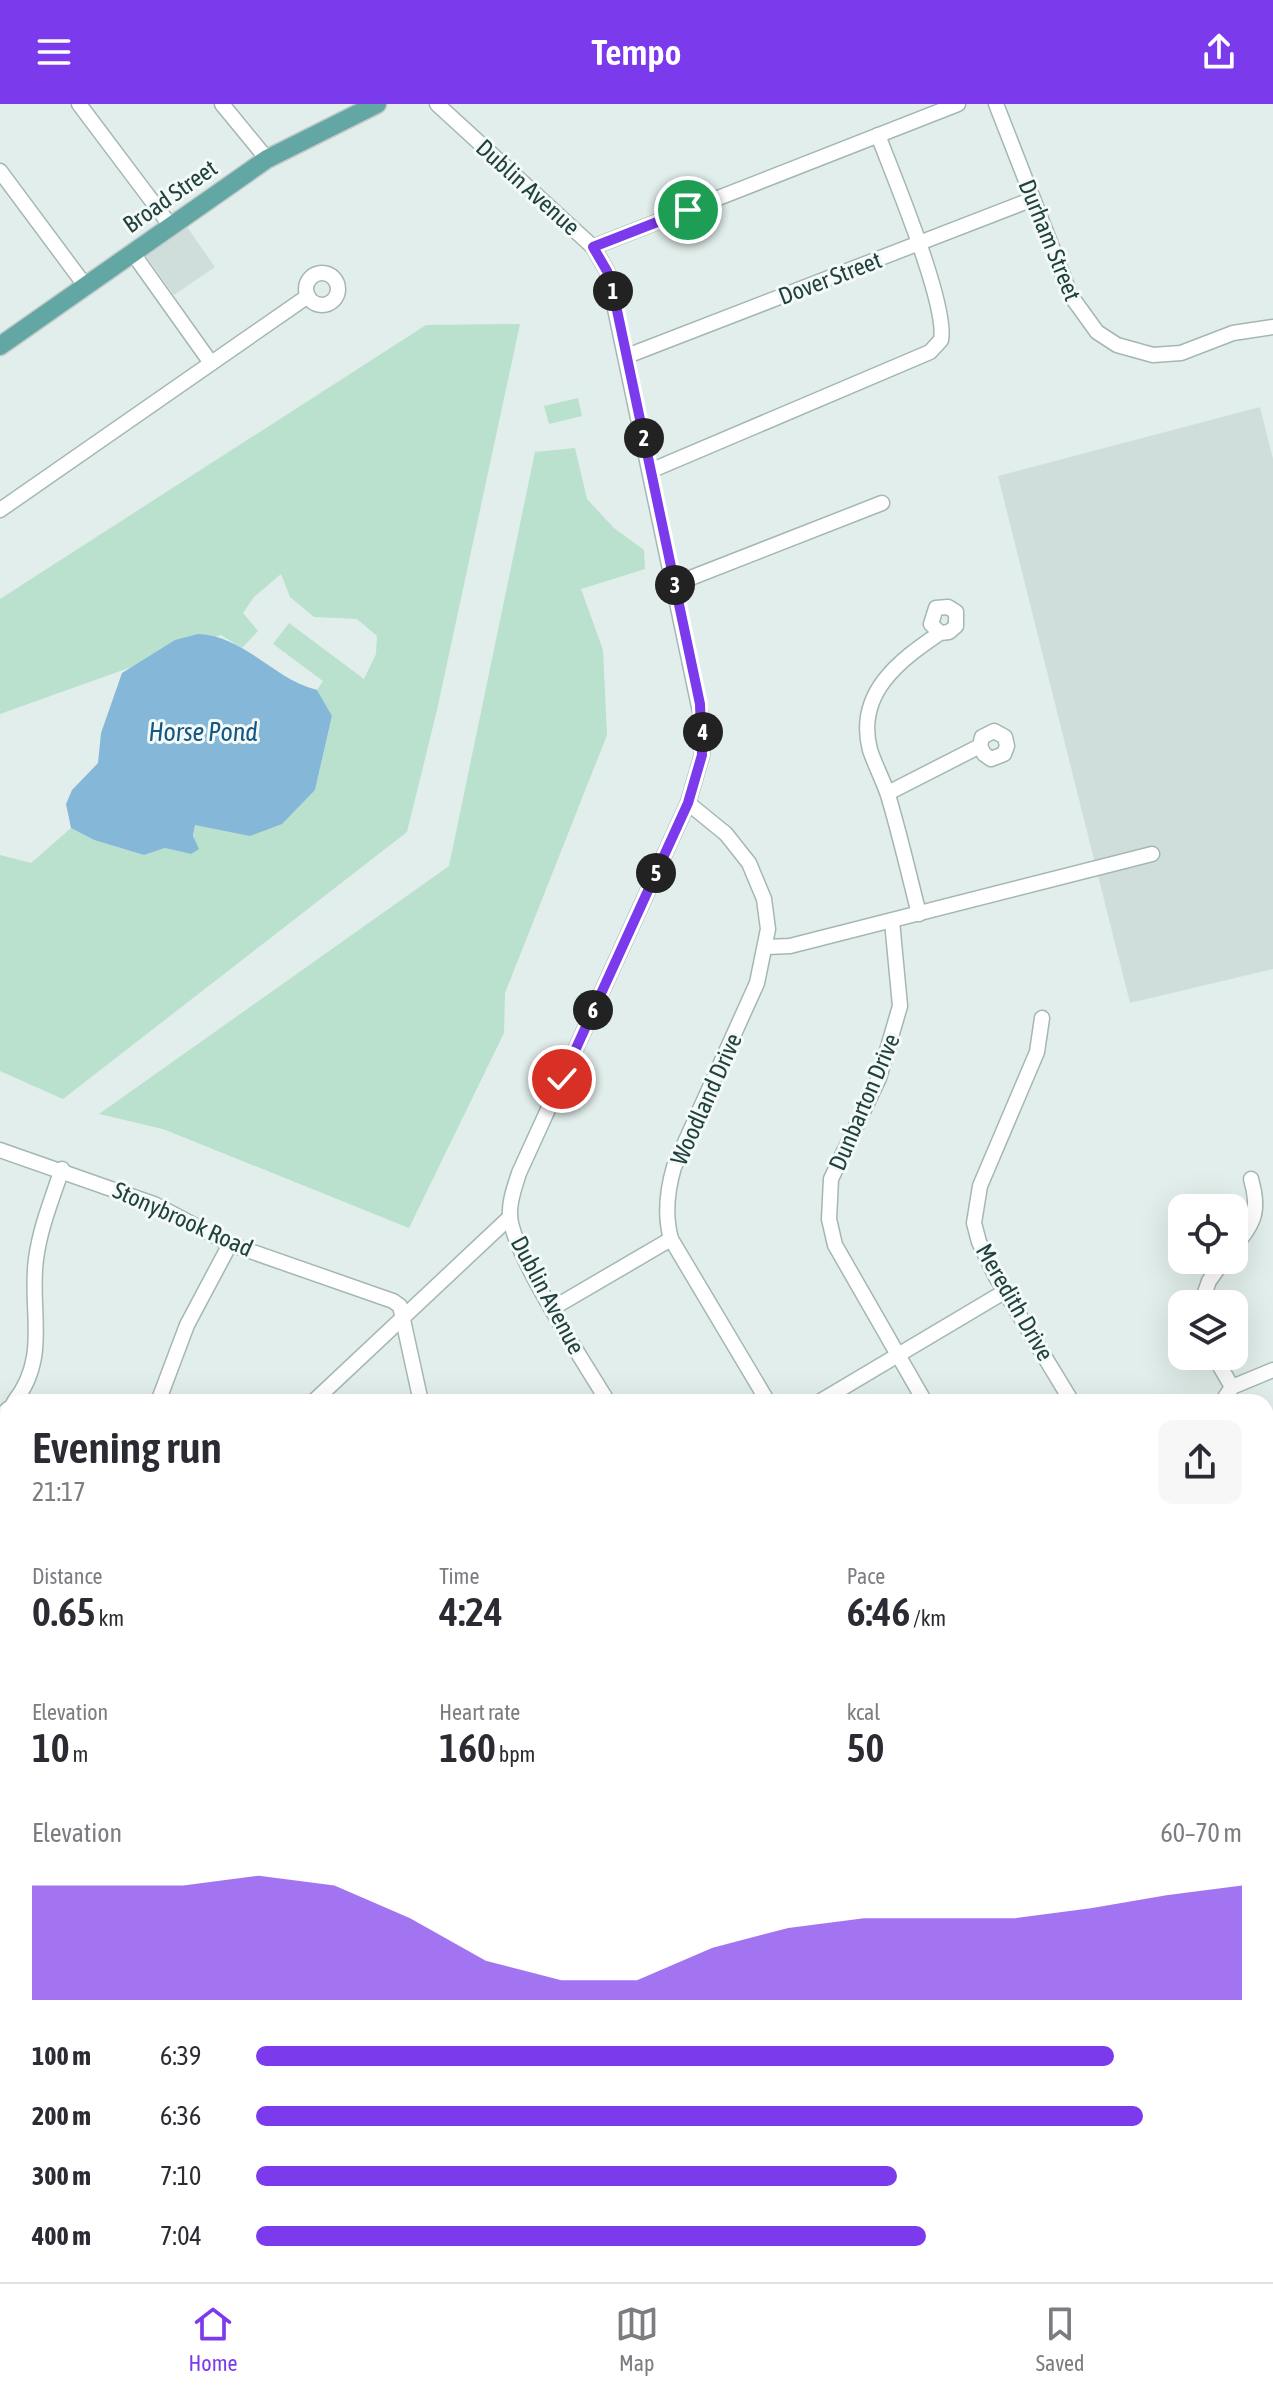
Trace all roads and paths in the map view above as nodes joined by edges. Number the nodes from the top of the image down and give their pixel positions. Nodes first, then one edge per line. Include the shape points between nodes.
1 (79, 104) edge
2 (222, 104) edge
3 (437, 104) edge
4 (958, 104) edge
5 (996, 104) edge
6 (373, 105) edge
7 (878, 135) junction
8 (267, 159) junction
9 (0, 171) edge
10 (6, 192) edge
11 (1033, 199) junction
12 (170, 225) junction
13 (918, 243) junction
14 (593, 247) junction
15 (132, 252) junction
16 (84, 284) junction
17 (308, 296) dead end
18 (1273, 327) edge
19 (0, 346) edge
20 (627, 356) junction
21 (211, 363) junction
22 (650, 471) junction
23 (882, 503) dead end
24 (0, 510) edge
25 (675, 584) junction
26 (940, 633) dead end
27 (980, 746) dead end
28 (888, 793) junction
29 (688, 803) junction
30 (1152, 854) dead end
31 (919, 914) junction
32 (892, 921) junction
33 (767, 947) junction
34 (1042, 1018) dead end
35 (0, 1150) edge
36 (62, 1169) junction
37 (1251, 1179) dead end
38 (510, 1217) junction
39 (1248, 1229) edge
40 (671, 1239) junction
41 (230, 1244) junction
42 (1004, 1292) junction
43 (553, 1308) junction
44 (402, 1315) junction
45 (897, 1356) junction
46 (1222, 1370) edge
47 (1273, 1370) edge
48 (1232, 1387) junction
49 (19, 1394) edge
50 (161, 1394) edge
51 (321, 1394) edge
52 (419, 1394) edge
53 (603, 1394) edge
54 (763, 1394) edge
55 (833, 1394) edge
56 (920, 1394) edge
57 (1067, 1394) edge
58 (1227, 1394) edge

1 - 12 street
2 - 8 street
3 - 14 street, Dublin Avenue
4 - 7 street
5 - 11 street, Durham Street
6 - 8 main road, Broad Street
7 - 13 street
7 - 14 street
8 - 12 main road, Broad Street
9 - 10 street
10 - 16 street
11 - 13 street, Dover Street
11 - 18 street, Durham Street via 1076,305 1089,325 1117,345 1166,355 1233,333
12 - 15 main road, Broad Street
13 - 20 street, Dover Street
13 - 22 street via 941,325 941,340 930,352
14 - 20 street, Dublin Avenue via 607,271
15 - 16 main road, Broad Street
15 - 21 street
16 - 19 main road, Broad Street
17 - 21 street
20 - 22 street, Dublin Avenue
21 - 24 street
22 - 25 street, Dublin Avenue
23 - 25 street
25 - 29 street, Dublin Avenue via 703,737
26 - 28 street via 888,671 873,701 870,748
27 - 28 street
28 - 31 street
29 - 33 street, Woodland Drive via 732,841 755,874 767,913
29 - 38 street, Dublin Avenue via 519,1173
30 - 31 street
31 - 32 street
32 - 33 street
32 - 45 street, Dunbarton Drive via 901,995 897,1027 831,1179 828,1198 835,1245
33 - 40 street, Woodland Drive via 748,1006 674,1167 667,1209
34 - 42 street, Meredith Drive via 1037,1052 986,1171 975,1212 979,1242
35 - 36 street, Stonybrook Road
36 - 41 street, Stonybrook Road via 154,1204
36 - 49 street via 39,1239 38,1345
37 - 39 street via 1257,1198 1255,1220
38 - 43 street, Dublin Avenue via 518,1247
38 - 44 street
40 - 43 street
40 - 54 street, Woodland Drive
41 - 44 street, Stonybrook Road via 380,1294 400,1306
41 - 50 street via 187,1325
42 - 45 street
42 - 57 street, Meredith Drive
43 - 53 street, Dublin Avenue
44 - 51 street
44 - 52 street
45 - 55 street
45 - 56 street, Dunbarton Drive
46 - 48 street
47 - 48 street
48 - 58 street

